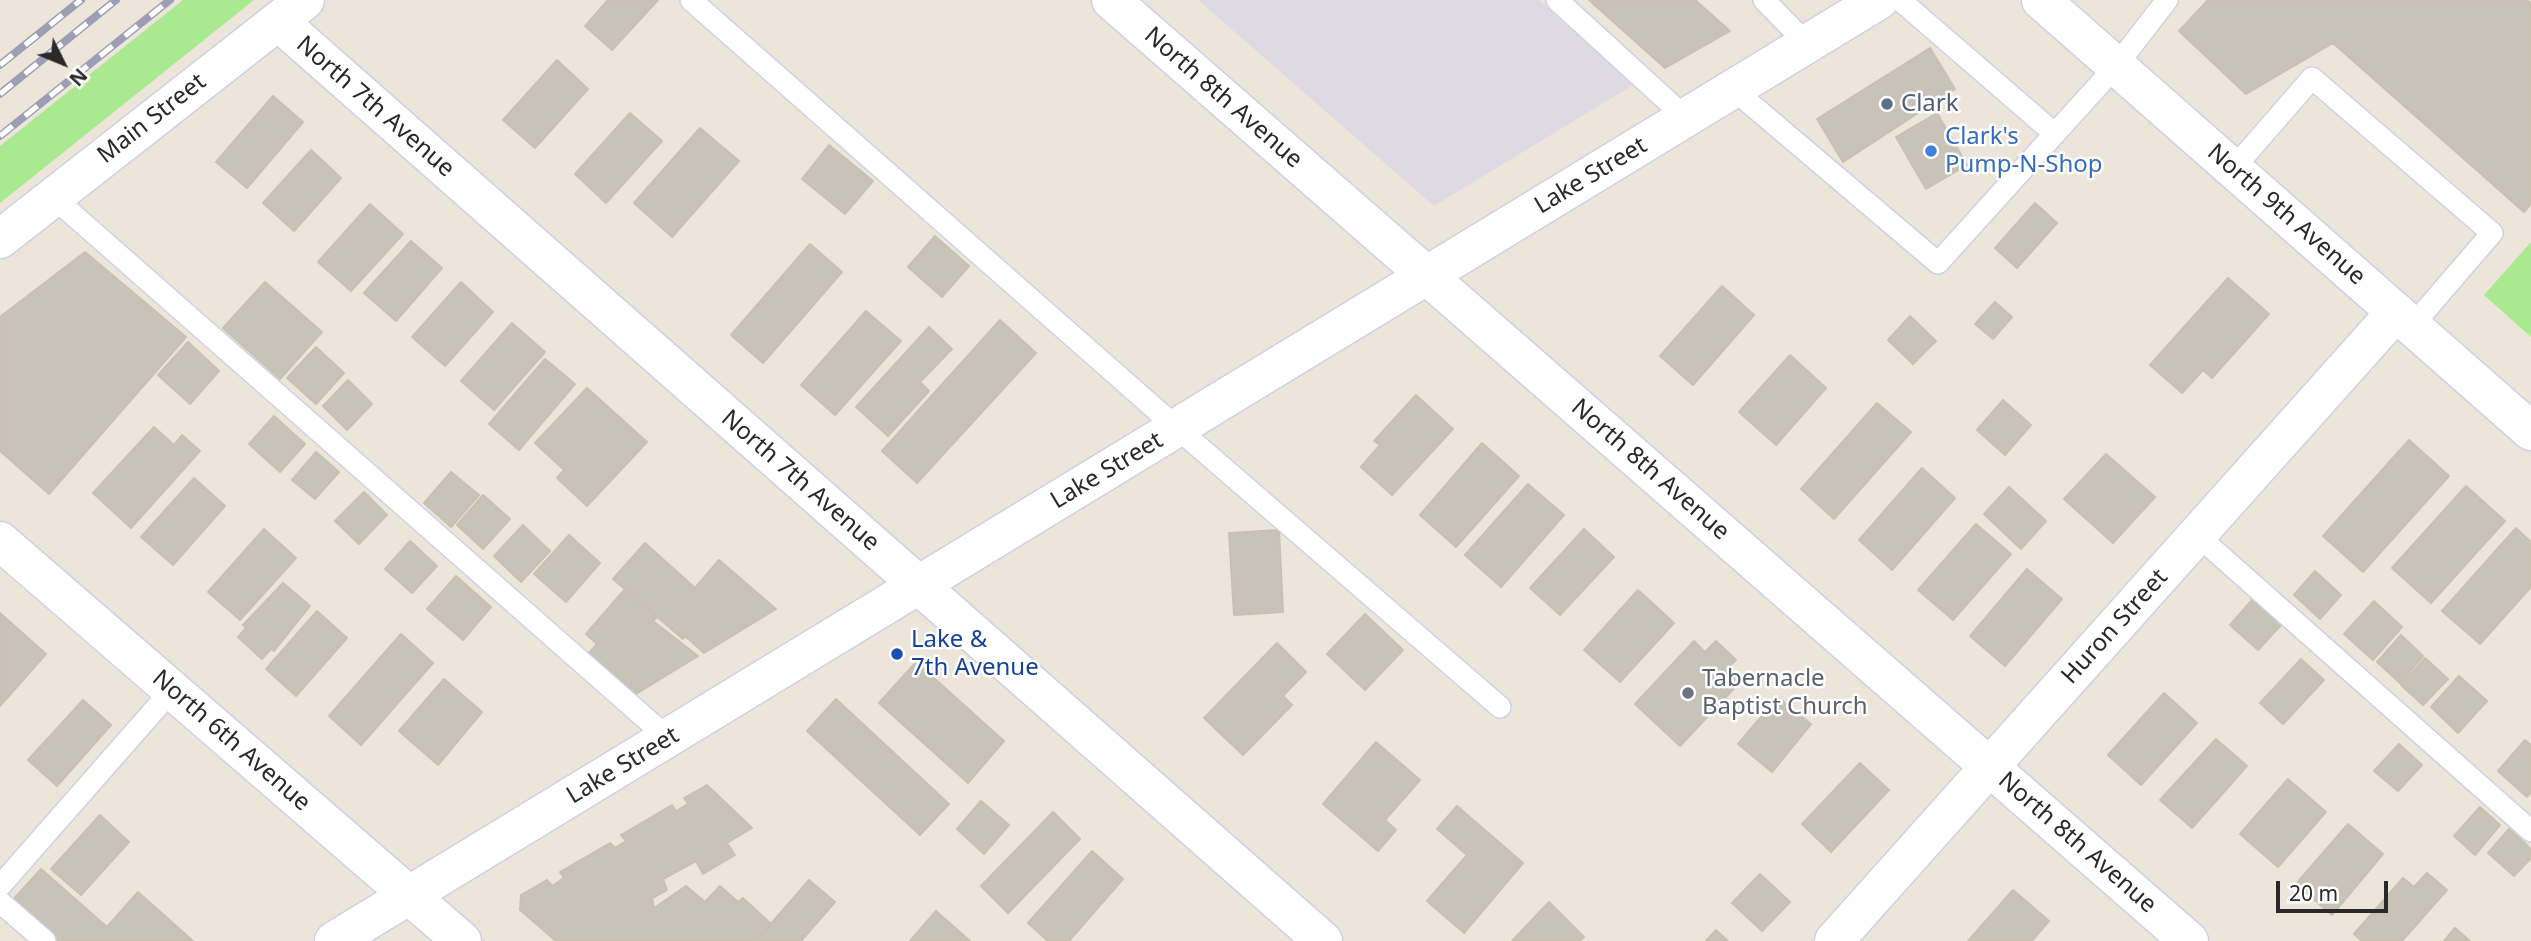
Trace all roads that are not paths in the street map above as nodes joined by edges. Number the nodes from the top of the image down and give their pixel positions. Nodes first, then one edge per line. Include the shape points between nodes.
1 (691, 0) edge
2 (1111, 0) edge
3 (1557, 0) edge
4 (1764, 0) edge
5 (1880, 0) edge
6 (1899, 0) edge
7 (2041, 0) edge
8 (2167, 0) edge
9 (291, 11) edge
10 (1807, 44) junction
11 (2116, 66) junction
12 (1733, 89) junction
13 (1686, 118) junction
14 (2055, 134) junction
15 (2233, 169) junction
16 (53, 197) junction
17 (0, 239) edge
18 (1427, 275) junction
19 (2404, 319) junction
20 (1177, 428) junction
21 (2531, 431) edge
22 (2197, 535) junction
23 (0, 541) edge
24 (918, 586) junction
25 (172, 690) junction
26 (1500, 708) dead end
27 (668, 738) junction
28 (1990, 767) junction
29 (2531, 831) edge
30 (0, 886) edge
31 (410, 895) junction
32 (0, 902) edge
33 (45, 941) edge
34 (334, 941) edge
35 (462, 941) edge
36 (1323, 941) edge
37 (1834, 941) edge
38 (2189, 941) edge

1 - 20 lane
2 - 18 street, North 8th Avenue
3 - 13 lane
4 - 10 lane
5 - 10 street, Lake Street
6 - 14 lane
7 - 11 street, North 9th Avenue
8 - 11 lane
9 - 16 street, Main Street
9 - 24 street, North 7th Avenue
10 - 12 street, Lake Street
11 - 14 lane
11 - 15 street, North 9th Avenue
12 - 13 street, Lake Street
12 - 14 lane via 1938,264
13 - 18 street, Lake Street
15 - 19 street, North 9th Avenue
15 - 19 lane via 2312,78 2492,233
16 - 17 street, Main Street
16 - 27 lane
18 - 20 street, Lake Street
18 - 28 street, North 8th Avenue
19 - 21 street, North 9th Avenue
19 - 22 street, Huron Street
20 - 24 street, Lake Street
20 - 26 lane
22 - 28 street, Huron Street
22 - 29 lane
23 - 25 street, North 6th Avenue
24 - 27 street, Lake Street
24 - 36 street, North 7th Avenue
25 - 30 lane
25 - 31 street, North 6th Avenue
27 - 31 street, Lake Street
28 - 37 street, Huron Street
28 - 38 street, North 8th Avenue
31 - 34 street, Lake Street
31 - 35 street, North 6th Avenue
32 - 33 lane

